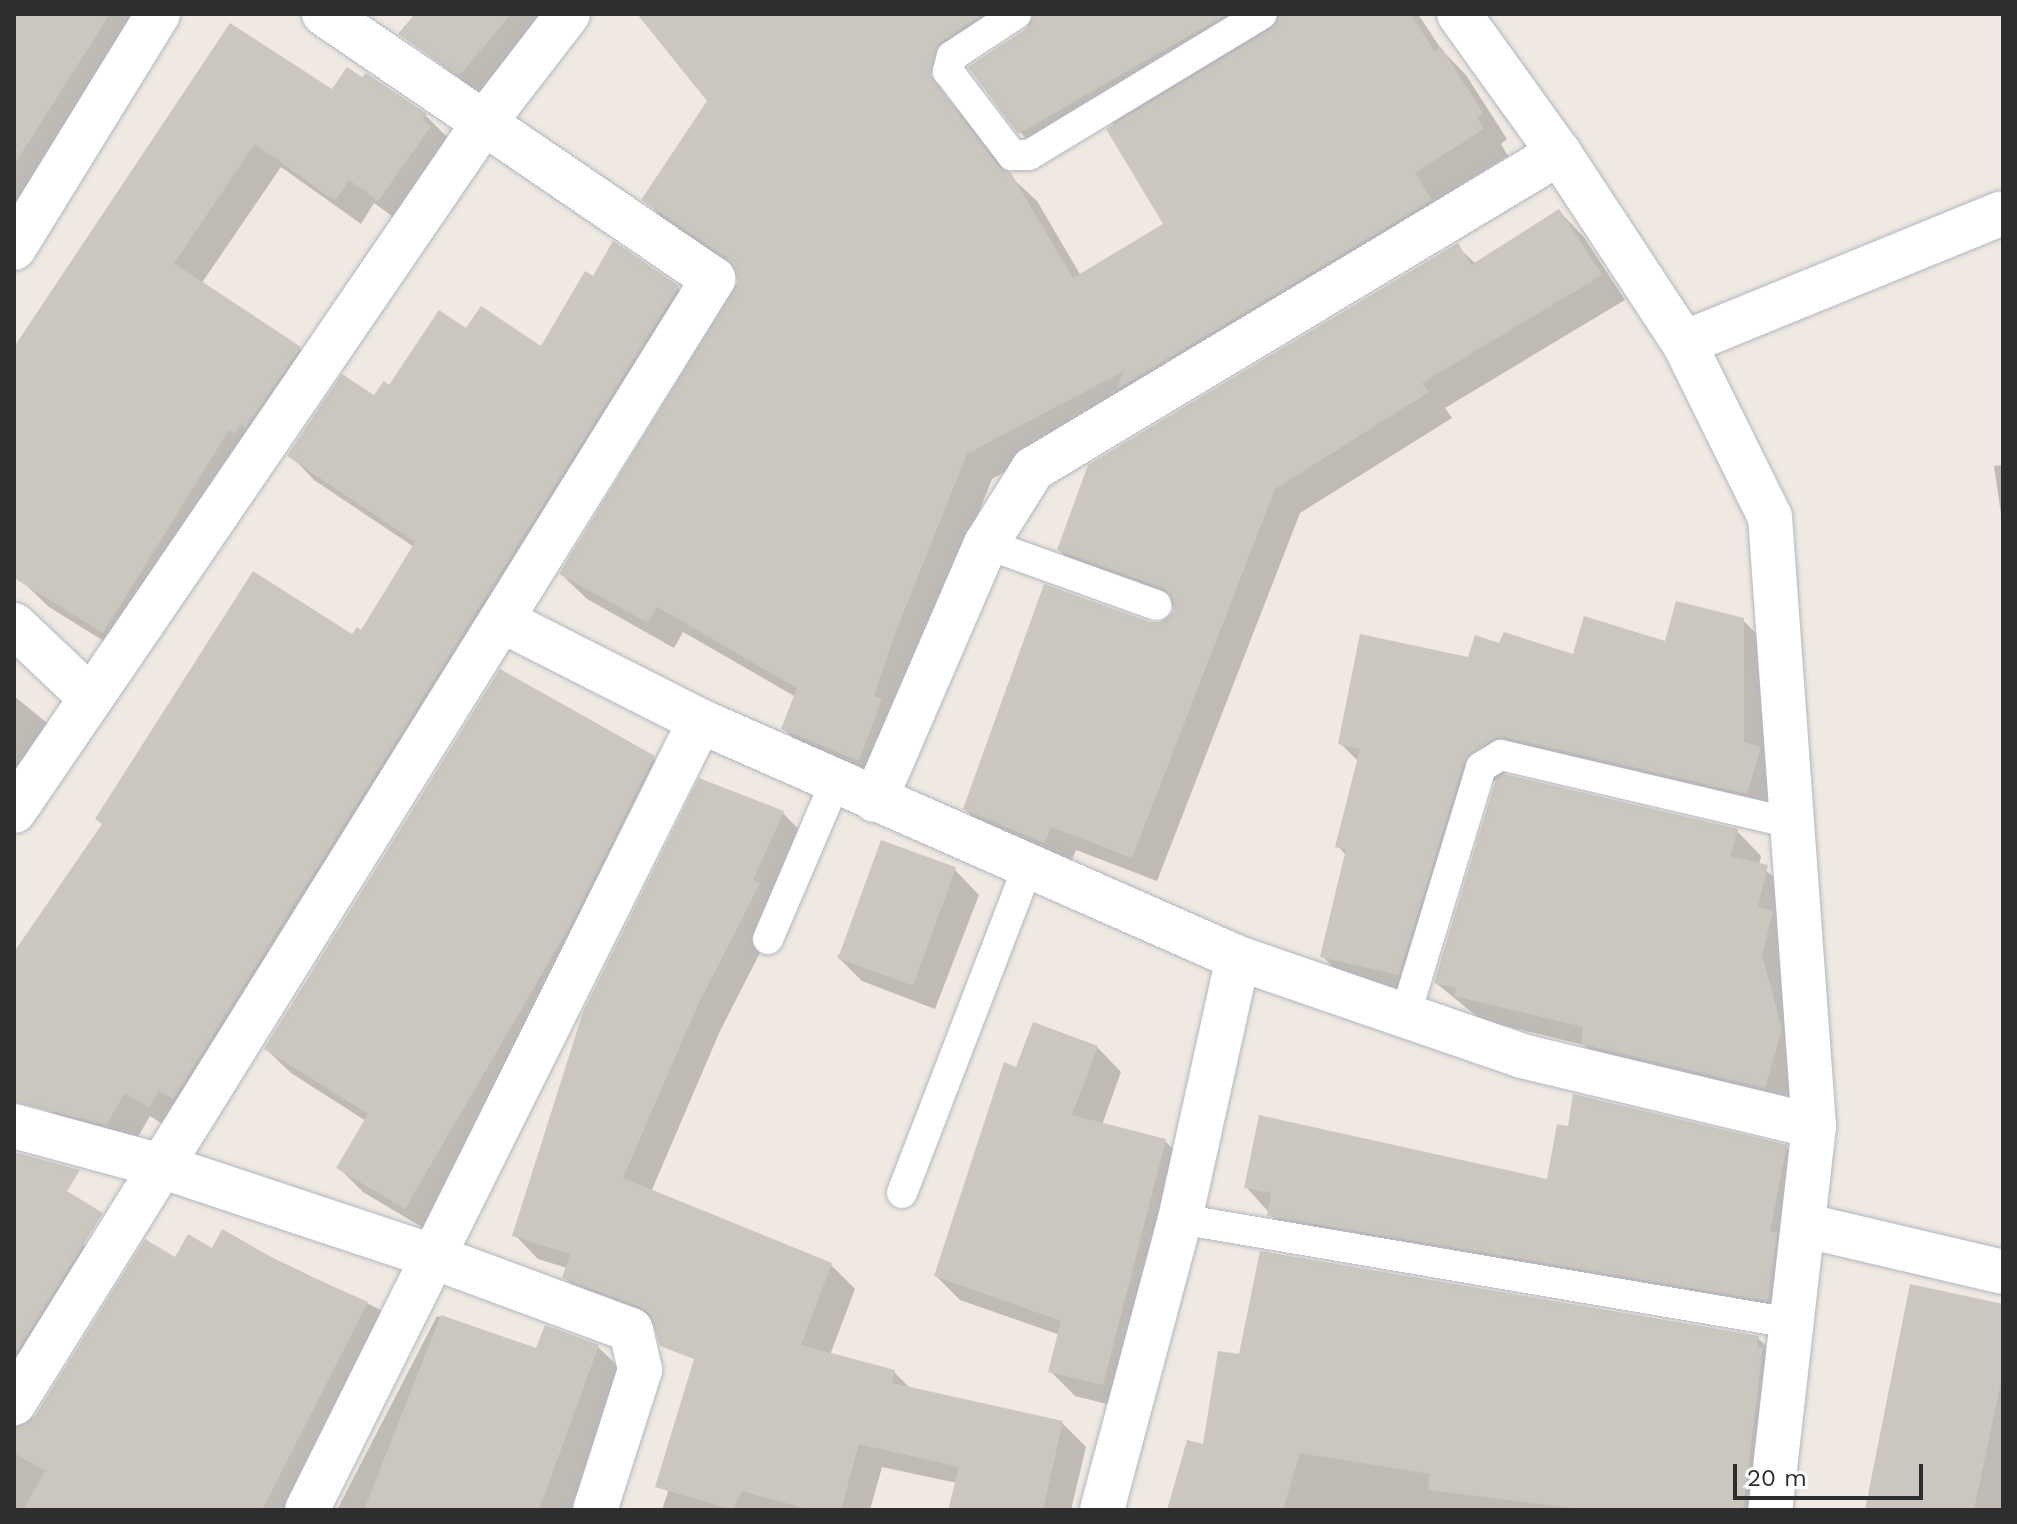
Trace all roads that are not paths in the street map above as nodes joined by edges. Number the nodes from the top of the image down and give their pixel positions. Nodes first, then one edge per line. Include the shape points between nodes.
1 (158, 14) edge
2 (568, 14) edge
3 (1016, 14) edge
4 (1262, 14) edge
5 (1459, 14) edge
6 (328, 15) edge
7 (483, 124) junction
8 (1559, 153) junction
9 (2003, 213) edge
10 (14, 248) edge
11 (1684, 343) junction
12 (986, 544) junction
13 (1156, 605) dead end
14 (503, 621) junction
15 (14, 625) edge
16 (91, 698) junction
17 (700, 721) junction
18 (836, 780) junction
19 (875, 800) junction
20 (14, 811) edge
21 (1790, 823) junction
22 (1028, 866) junction
23 (768, 939) dead end
24 (1238, 958) junction
25 (1405, 1016) junction
26 (14, 1126) edge
27 (1814, 1126) junction
28 (161, 1166) junction
29 (902, 1193) dead end
30 (1180, 1219) junction
31 (1803, 1225) junction
32 (431, 1256) junction
33 (2003, 1272) edge
34 (1791, 1323) junction
35 (14, 1403) edge
36 (600, 1509) edge
37 (307, 1510) edge
38 (1102, 1510) edge
39 (1770, 1510) edge

1 - 10 street
2 - 7 street
3 - 4 lane via 952,56 948,71 1012,155 1029,155
5 - 8 street
6 - 7 street
7 - 14 street via 713,279
7 - 16 street
8 - 11 street
8 - 12 street via 1033,469
9 - 11 street
11 - 21 street via 1770,517
12 - 13 lane
12 - 19 street
14 - 17 street
14 - 28 street
15 - 16 street
16 - 20 street
17 - 18 street
17 - 32 street
18 - 19 street
18 - 23 lane
19 - 22 street
21 - 25 lane via 1501,755 1481,767
21 - 27 street
22 - 24 street
22 - 29 lane
24 - 25 street
24 - 30 street
25 - 27 street via 1522,1056
26 - 28 street
27 - 31 street
28 - 32 street
28 - 35 street
30 - 34 lane
30 - 38 street
31 - 33 street
31 - 34 street
32 - 36 street via 631,1330 640,1370
32 - 37 street
34 - 39 street

